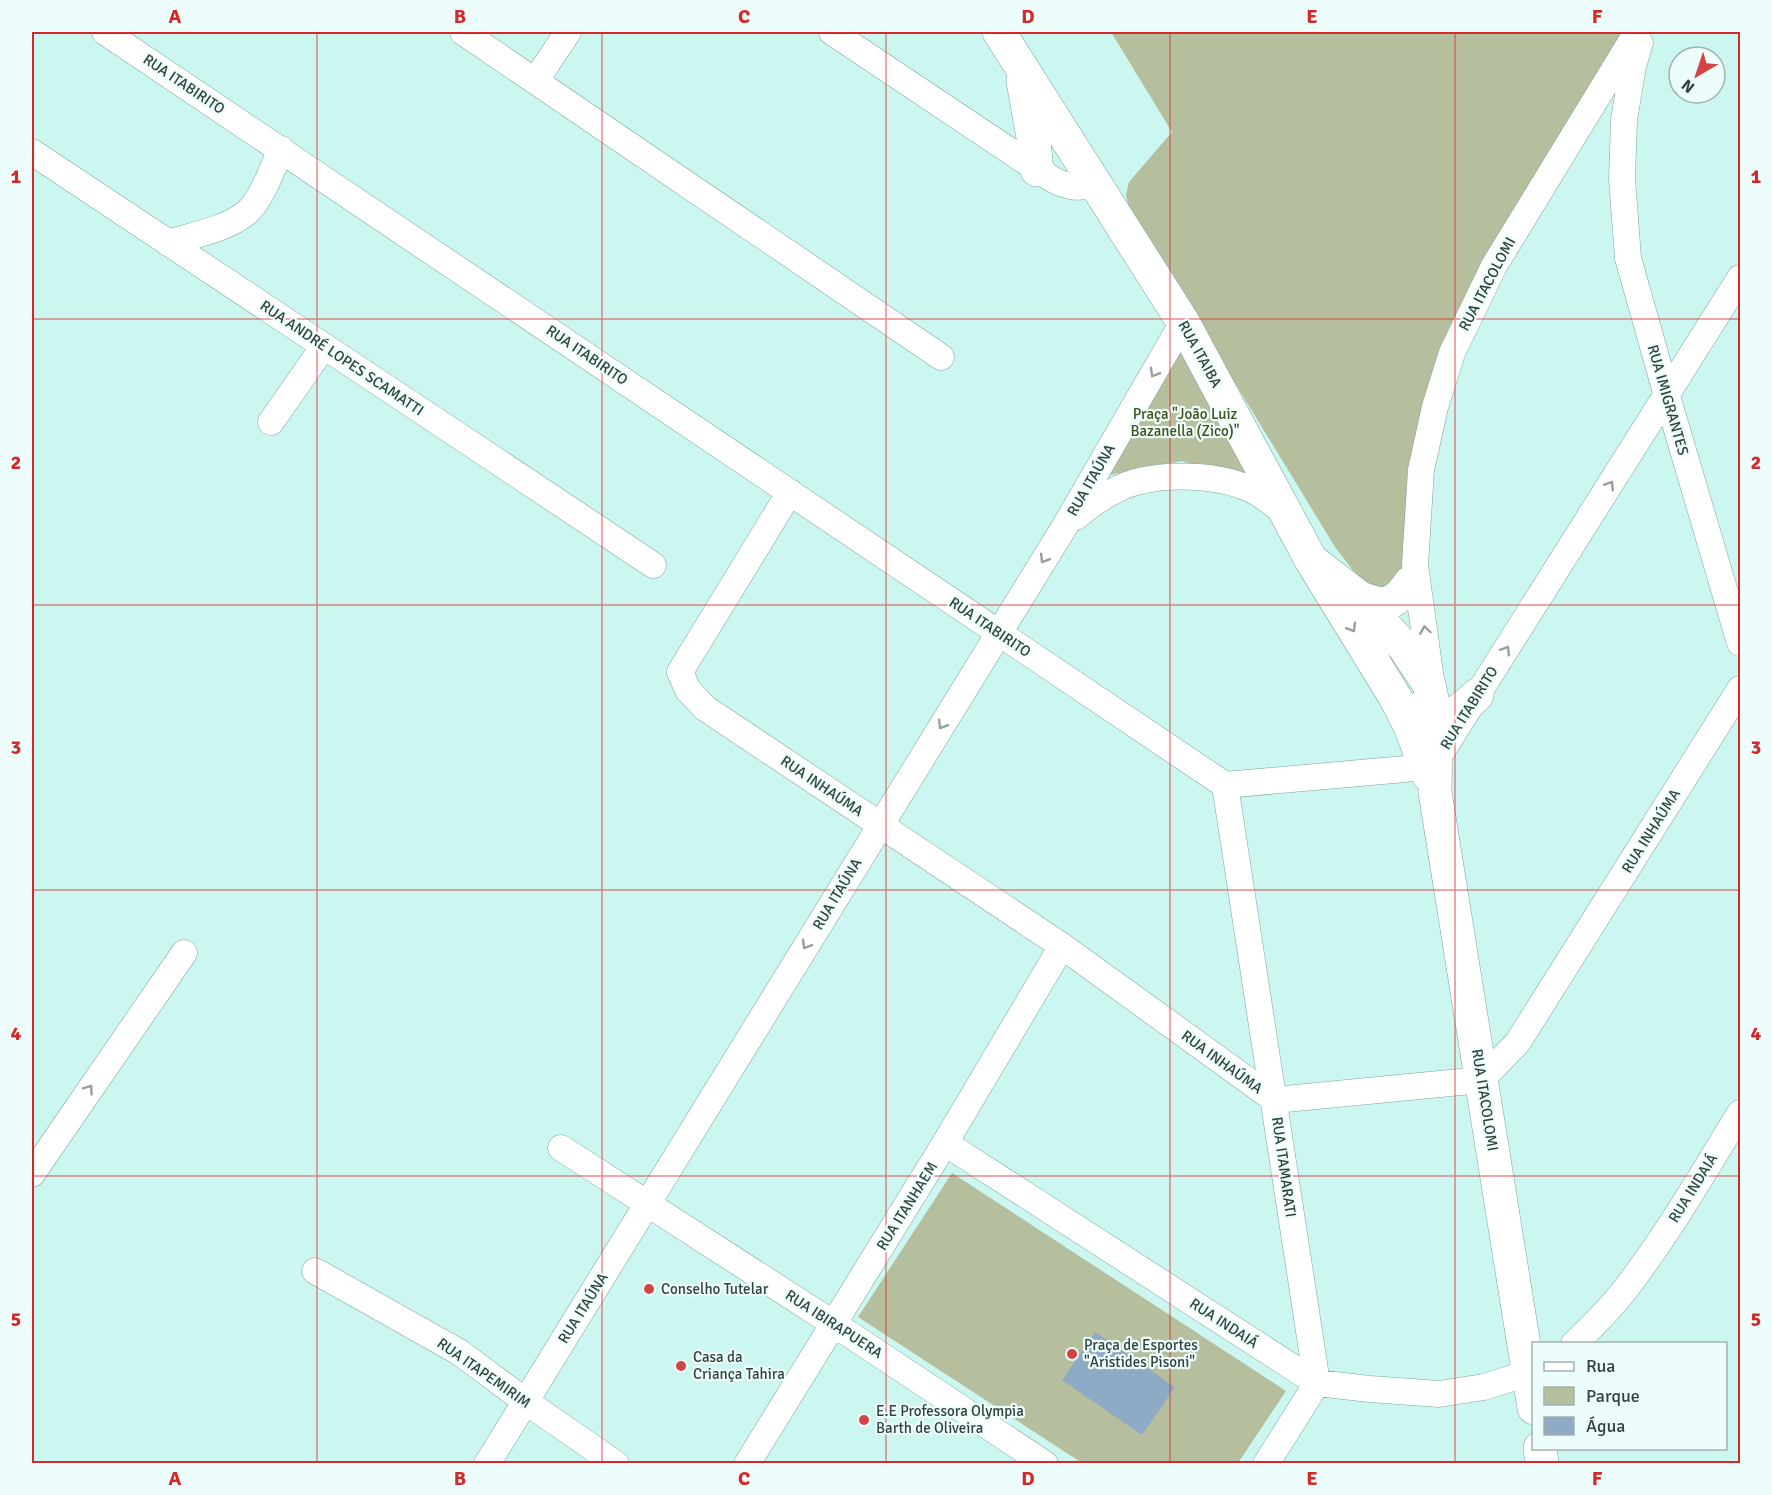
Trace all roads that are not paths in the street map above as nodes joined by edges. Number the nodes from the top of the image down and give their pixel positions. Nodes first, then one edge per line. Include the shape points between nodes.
1 (105, 32) edge
2 (463, 32) edge
3 (568, 32) edge
4 (832, 32) edge
5 (999, 32) edge
6 (1637, 32) edge
7 (1644, 32) edge
8 (1018, 62) junction
9 (536, 80) junction
10 (1575, 133) junction
11 (281, 149) junction
12 (32, 152) edge
13 (1623, 152) junction
14 (1036, 170) junction
15 (1096, 185) junction
16 (168, 243) junction
17 (1740, 278) edge
18 (1183, 322) junction
19 (324, 346) junction
20 (941, 357) dead end
21 (1667, 396) junction
22 (271, 422) dead end
23 (790, 492) junction
24 (1287, 514) junction
25 (1065, 526) junction
26 (1311, 560) junction
27 (653, 565) dead end
28 (1412, 574) junction
29 (1359, 597) junction
30 (1389, 630) junction
31 (999, 633) junction
32 (1740, 643) edge
33 (1377, 666) junction
34 (1740, 689) edge
35 (1477, 695) junction
36 (1395, 696) junction
37 (1436, 713) junction
38 (1432, 772) junction
39 (1225, 785) junction
40 (879, 825) junction
41 (1062, 946) junction
42 (184, 953) dead end
43 (1481, 1080) junction
44 (1275, 1100) junction
45 (1740, 1113) edge
46 (945, 1143) junction
47 (561, 1148) dead end
48 (32, 1174) edge
49 (648, 1204) junction
50 (315, 1271) dead end
51 (834, 1324) junction
52 (1576, 1342) edge
53 (1531, 1372) edge
54 (1317, 1383) junction
55 (1532, 1390) edge
56 (525, 1401) junction
57 (1039, 1462) edge
58 (487, 1464) edge
59 (616, 1464) edge
60 (747, 1464) edge
61 (1266, 1464) edge

1 - 11 street, RUA ITABIRITO
2 - 9 street
3 - 9 street
4 - 14 street
5 - 8 main road, RUA ITAIBA
6 - 10 street, RUA ITACOLOMI
7 - 13 street, RUA IMIGRANTES via 1633,66
8 - 14 main road
8 - 15 main road, RUA ITAIBA
9 - 20 street
10 - 13 street, RUA IMIGRANTES via 1586,125 1609,126 1618,136
10 - 28 street, RUA ITACOLOMI via 1494,266 1452,353 1421,470
11 - 16 street via 260,195 247,213 226,225
11 - 23 street, RUA ITABIRITO
12 - 16 street, RUA ANDRÉ LOPES SCAMATTI
13 - 21 street, RUA IMIGRANTES via 1628,258
14 - 15 street via 1064,186
15 - 18 main road, RUA ITAIBA
16 - 19 street, RUA ANDRÉ LOPES SCAMATTI
17 - 21 street, RUA ITABIRITO
18 - 24 main road, RUA ITAIBA
18 -> 25 street, RUA ITAÚNA
19 - 22 street
19 - 27 street, RUA ANDRÉ LOPES SCAMATTI
21 - 32 street, RUA IMIGRANTES
35 -> 21 street, RUA ITABIRITO
23 - 31 street, RUA ITABIRITO
23 - 40 street, RUA INHAÚMA via 680,672 688,690 705,708
24 - 25 street via 1253,490 1218,479 1179,477 1139,481 1097,499
24 - 26 main road, RUA ITAIBA
25 -> 31 street, RUA ITAÚNA
26 - 29 main road, RUA ITAIBA
26 -> 33 main road, RUA ITAIBA
28 - 29 main road via 1397,599 1387,604 1374,604
28 - 30 street, RUA ITACOLOMI
37 -> 28 street, RUA ITACOLOMI
29 - 30 main road, RUA ITAIBA
30 - 33 main road
30 - 37 main road, RUA ITAIBA via 1429,684
31 - 39 street, RUA ITABIRITO
31 -> 40 street, RUA ITAÚNA
33 - 36 main road, RUA ITAIBA
34 - 43 street, RUA INHAÚMA via 1518,1042
35 - 37 main road via 1457,713
35 - 38 street, RUA ITABIRITO
36 - 37 main road via 1426,715
36 - 38 main road, RUA ITAIBA
37 - 38 main road, RUA ITAIBA
38 - 39 street via 1405,769
38 - 43 main road, RUA ITACOLOMI
39 - 44 street, RUA ITAMARATI
40 - 41 street, RUA INHAÚMA
40 -> 49 street, RUA ITAÚNA
41 - 44 street, RUA INHAÚMA
41 - 46 street, RUA ITANHAEM
48 -> 42 street
43 - 44 street, RUA INHAÚMA
43 - 53 main road, RUA ITACOLOMI
44 - 54 street, RUA ITAMARATI
45 - 52 street, RUA INDAIÁ via 1630,1284
46 - 51 street, RUA ITANHAEM
46 - 54 street, RUA INDAIÁ
47 - 49 street, RUA IBIRAPUERA
49 - 51 street, RUA IBIRAPUERA
49 - 56 street, RUA ITAÚNA
50 - 56 street, RUA ITAPEMIRIM via 459,1352
51 - 57 street, RUA IBIRAPUERA
51 - 60 street, RUA ITANHAEM
53 - 54 street, RUA INDAIÁ via 1484,1387 1439,1395
53 - 55 main road, RUA ITACOLOMI
54 - 61 street
56 - 58 street, RUA ITAÚNA
56 - 59 street, RUA ITAPEMIRIM

